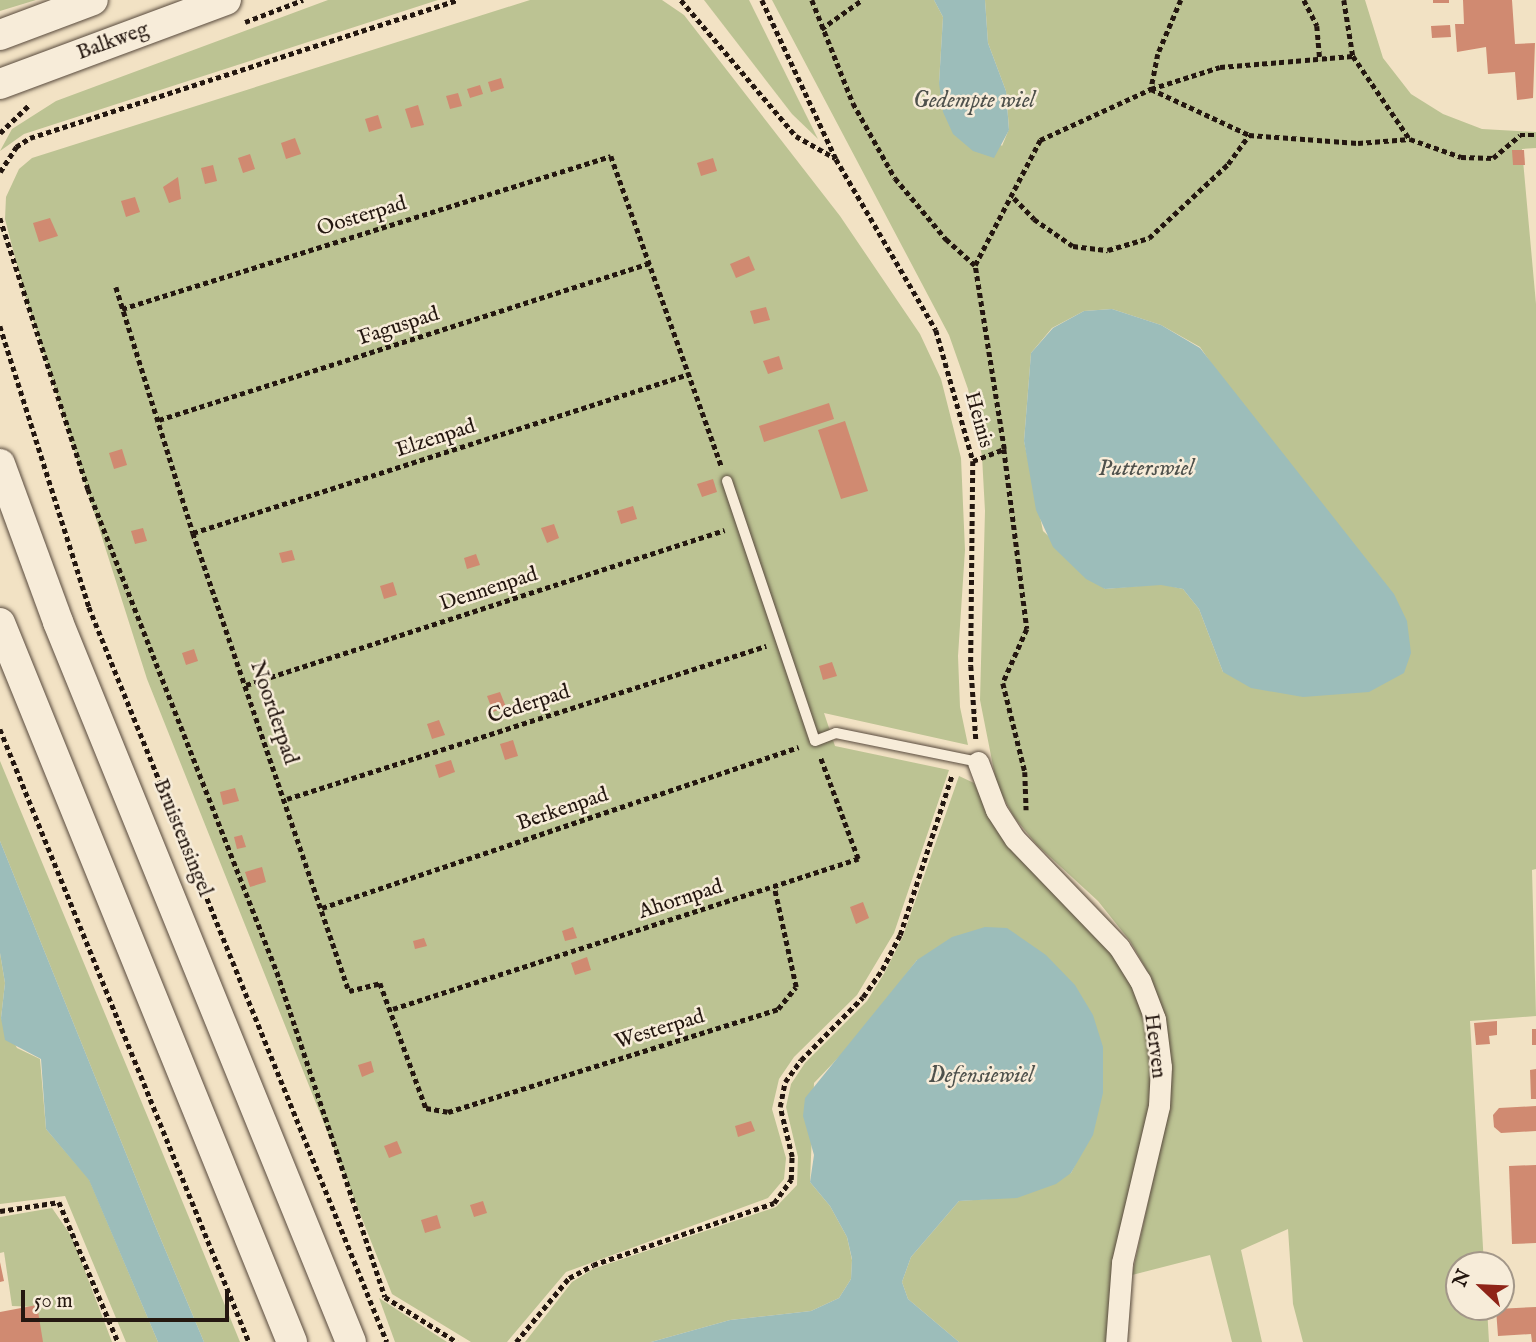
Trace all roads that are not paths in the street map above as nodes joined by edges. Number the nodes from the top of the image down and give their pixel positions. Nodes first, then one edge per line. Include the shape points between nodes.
1 (93, 0) edge
2 (226, 0) edge
3 (0, 35) edge
4 (0, 84) edge
5 (0, 464) edge
6 (727, 481) road end
7 (0, 623) edge
8 (968, 760) joint
9 (292, 1342) edge
10 (351, 1342) edge
11 (1116, 1342) edge

1 - 3 main road
2 - 4 main road, Balkweg
5 - 10 main road, Bruistensingel via 58,622
6 - 8 lane via 815,741 836,733
7 - 9 main road
8 - 11 street, Herven via 1028,854 1095,917 1119,947 1140,980 1155,1019 1161,1067 1159,1105 1122,1263

